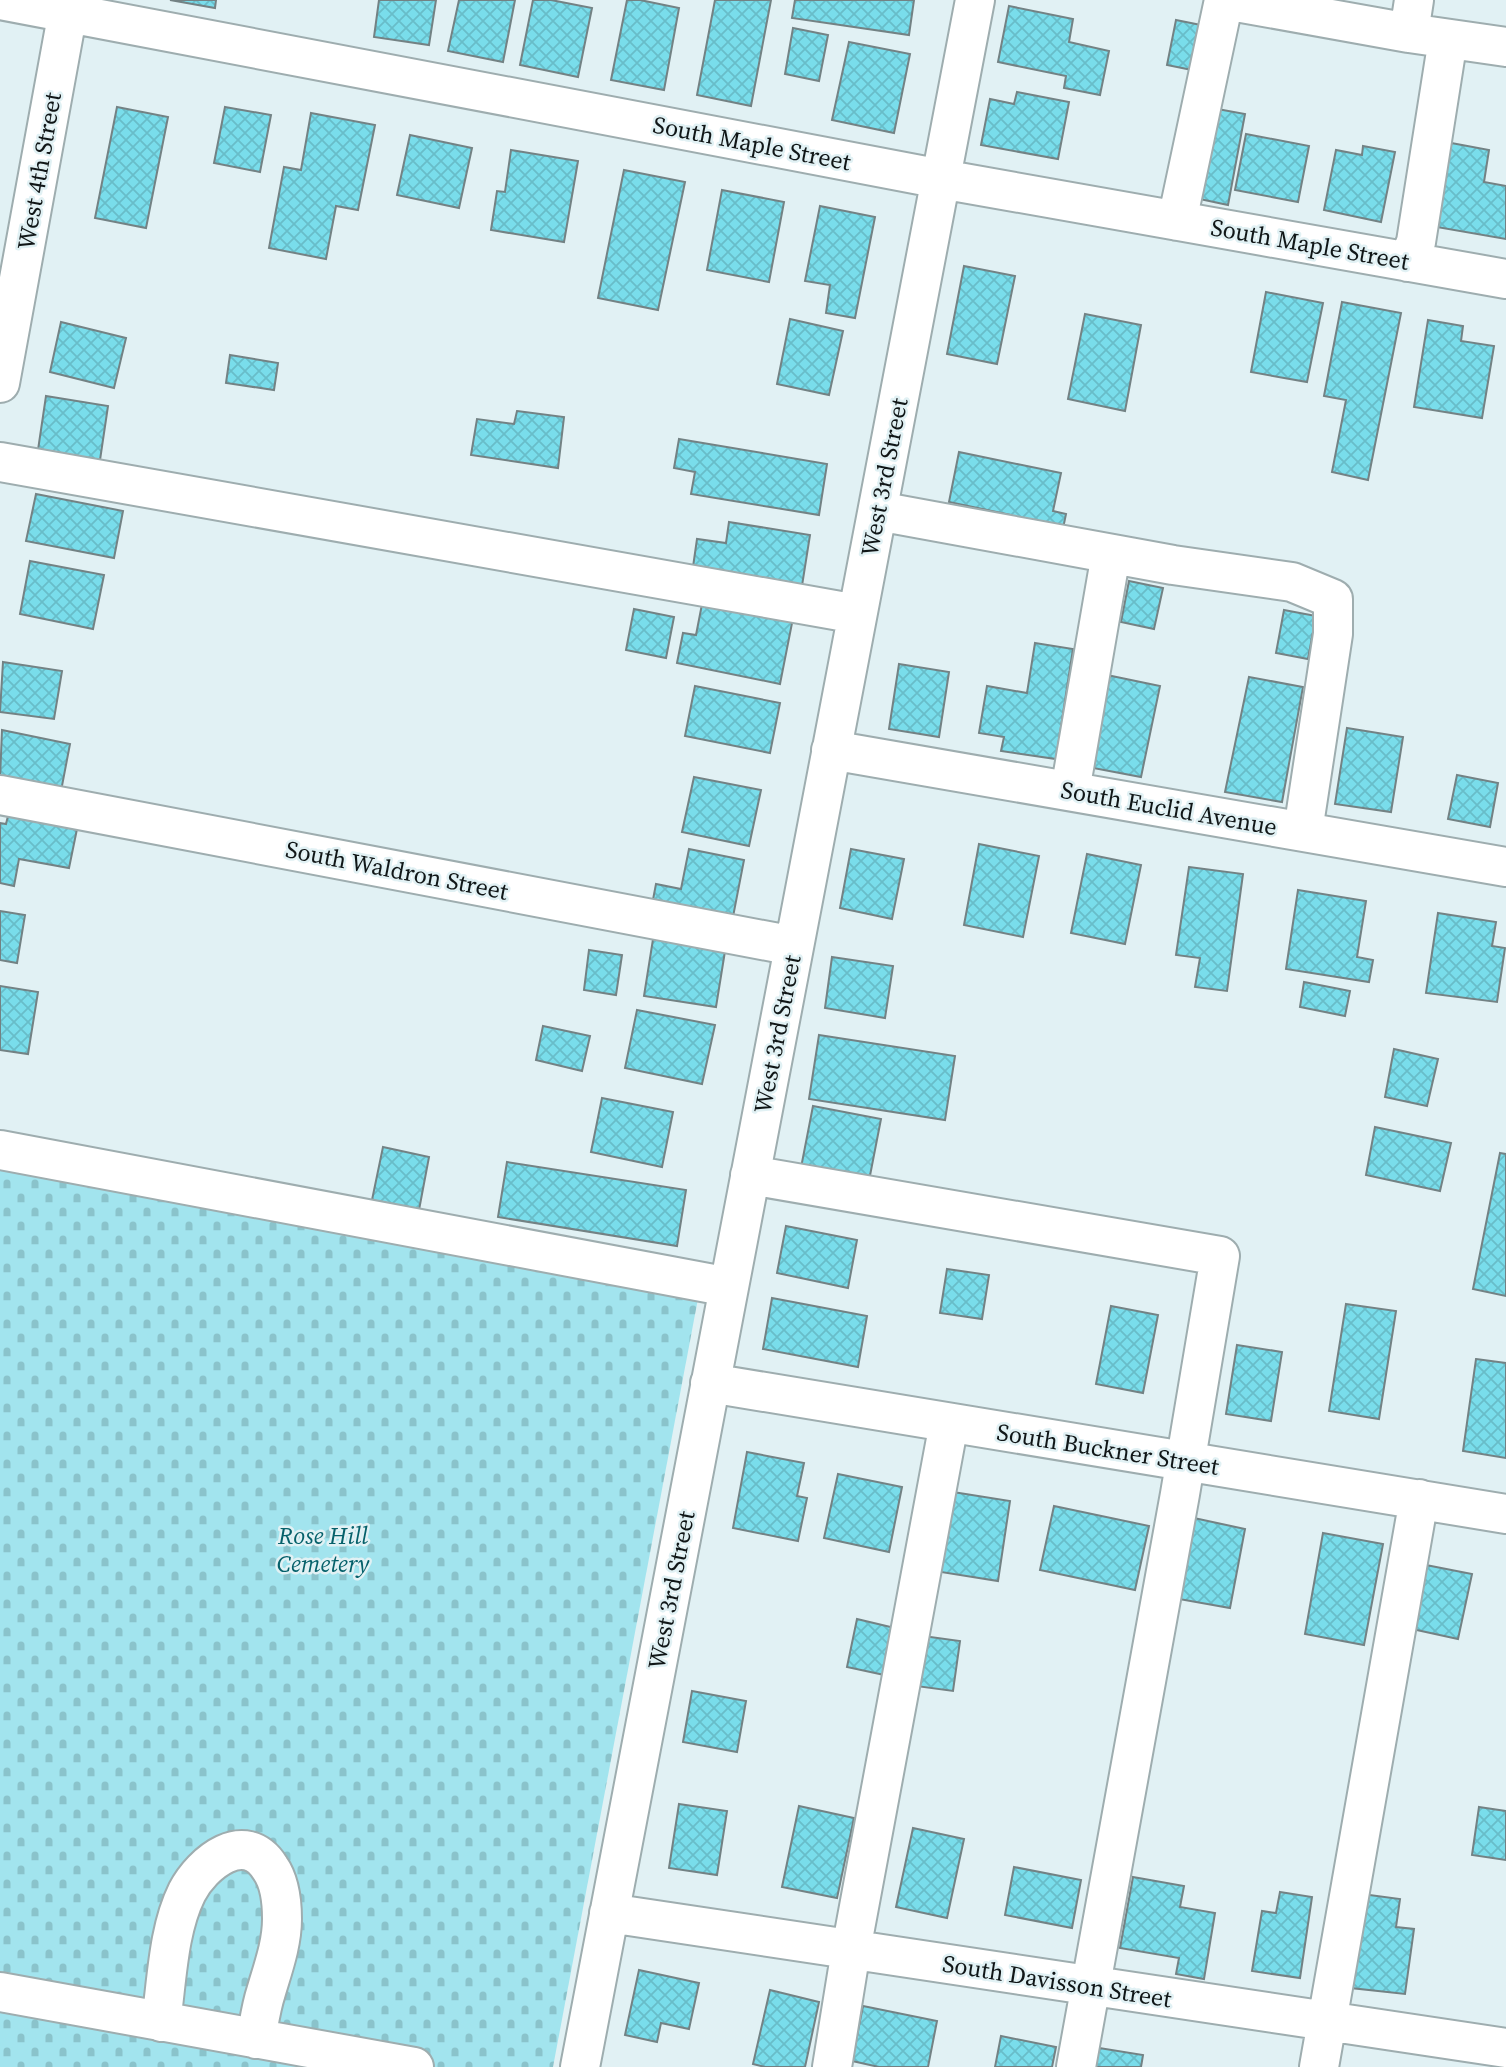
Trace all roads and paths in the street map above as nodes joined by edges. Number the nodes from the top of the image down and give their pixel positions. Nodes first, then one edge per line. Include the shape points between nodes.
1 (0, 0) edge
2 (975, 0) edge
3 (1225, 0) edge
4 (69, 6) edge
5 (1412, 17) edge
6 (1448, 39) junction
7 (1506, 47) edge
8 (942, 179) junction
9 (1177, 221) junction
10 (1408, 262) junction
11 (1506, 279) edge
12 (1, 375) edge
13 (0, 462) edge
14 (877, 511) junction
15 (1111, 554) junction
16 (857, 614) junction
17 (831, 750) junction
18 (1070, 791) junction
19 (0, 795) edge
20 (1303, 831) junction
21 (1506, 866) edge
22 (794, 946) junction
23 (0, 1150) edge
24 (750, 1175) junction
25 (729, 1287) junction
26 (710, 1383) junction
27 (949, 1423) junction
28 (1186, 1461) junction
29 (1419, 1499) junction
30 (1506, 1514) edge
31 (609, 1913) junction
32 (851, 1950) junction
33 (1092, 1986) junction
34 (0, 1992) edge
35 (1325, 2021) junction
36 (161, 2022) junction
37 (256, 2039) junction
38 (1506, 2048) edge
39 (414, 2067) edge
40 (580, 2067) edge
41 (832, 2067) edge
42 (1076, 2067) edge
43 (1319, 2067) edge

1 - 4 street, South Maple Street
2 - 8 street, West 3rd Street
3 - 5 street
3 - 9 street
4 - 8 street, South Maple Street
4 - 12 street, West 4th Street
5 - 6 street
6 - 7 street
6 - 10 street via 1416,242
8 - 9 street, South Maple Street
8 - 14 street, West 3rd Street
9 - 10 street, South Maple Street
10 - 11 street, South Maple Street
13 - 16 street
14 - 15 street
14 - 16 street, West 3rd Street
15 - 18 street
15 - 20 street via 1292,582 1333,599 1333,634
16 - 17 street, West 3rd Street
17 - 18 street, South Euclid Avenue
17 - 22 street, West 3rd Street
18 - 20 street, South Euclid Avenue
19 - 22 street, South Waldron Street
20 - 21 street, South Euclid Avenue
22 - 24 street, West 3rd Street
23 - 25 street
24 - 25 street, West 3rd Street
24 - 28 street via 1220,1256
25 - 26 street, West 3rd Street
26 - 27 street, South Buckner Street
26 - 31 street, West 3rd Street
27 - 28 street, South Buckner Street
27 - 32 street
28 - 29 street, South Buckner Street
28 - 33 street
29 - 30 street, South Buckner Street
29 - 35 street
31 - 32 street, South Davisson Street
31 - 40 street, West 3rd Street
32 - 33 street, South Davisson Street
32 - 41 street
33 - 35 street, South Davisson Street
33 - 42 street
34 - 36 street
35 - 38 street, South Davisson Street
35 - 43 street
36 - 37 street
36 - 37 street via 177,1921 187,1892 207,1864 219,1856 251,1852 270,1866 282,1921
37 - 39 street

